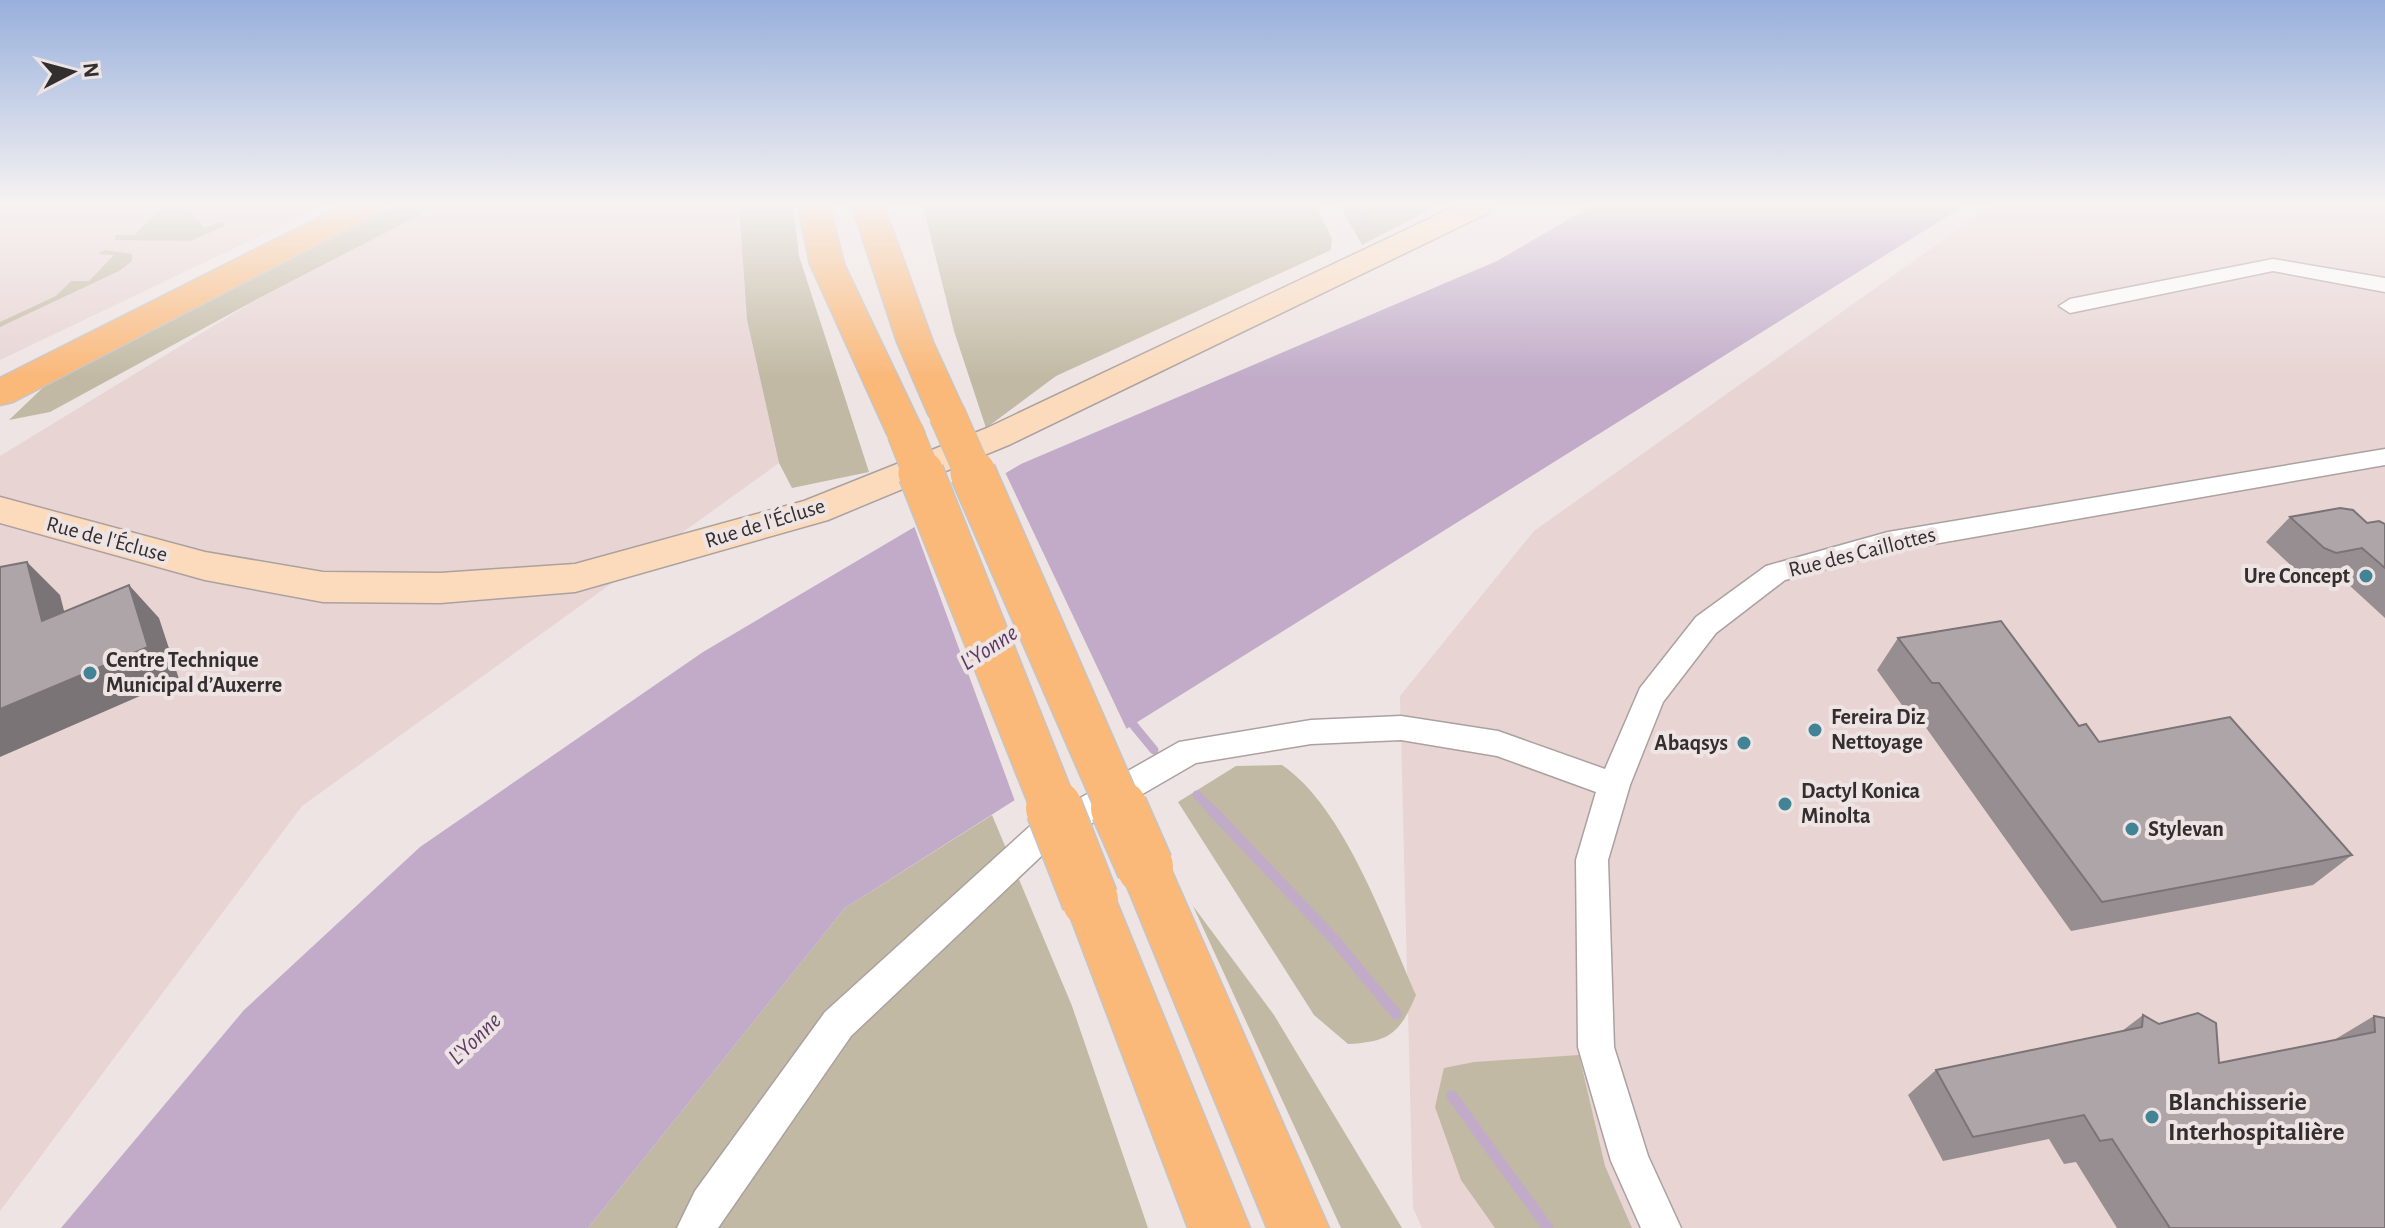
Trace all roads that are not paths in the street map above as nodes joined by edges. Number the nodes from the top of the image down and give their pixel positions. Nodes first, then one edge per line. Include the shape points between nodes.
1 (255, 263) edge
2 (827, 263) edge
3 (842, 263) edge
4 (888, 263) edge
5 (898, 263) edge
6 (1360, 263) edge
7 (2385, 285) edge
8 (2070, 306) dead end
9 (857, 325) junction
10 (915, 342) junction
11 (0, 393) edge
12 (2381, 462) edge
13 (0, 510) edge
14 (1614, 785) junction
15 (697, 1228) edge
16 (1219, 1228) edge
17 (1298, 1228) edge
18 (1661, 1228) edge

1 - 11 main road
2 - 9 main road
3 - 9 main road
4 - 10 main road
5 - 10 main road
6 - 13 street, Rue de l'Écluse via 999,436 815,511 575,578 440,588 323,587 205,566
7 - 8 street via 2273,265
9 - 16 main road, bridge via 905,432
10 - 17 main road, bridge
12 - 14 street, Rue des Caillottes via 1888,542 1776,573 1706,625 1650,696
14 - 15 street via 1498,744 1401,728 1311,732 1190,751 1040,837 838,1024
14 - 18 street, Rue des Caillottes via 1592,860 1596,1047 1630,1161

